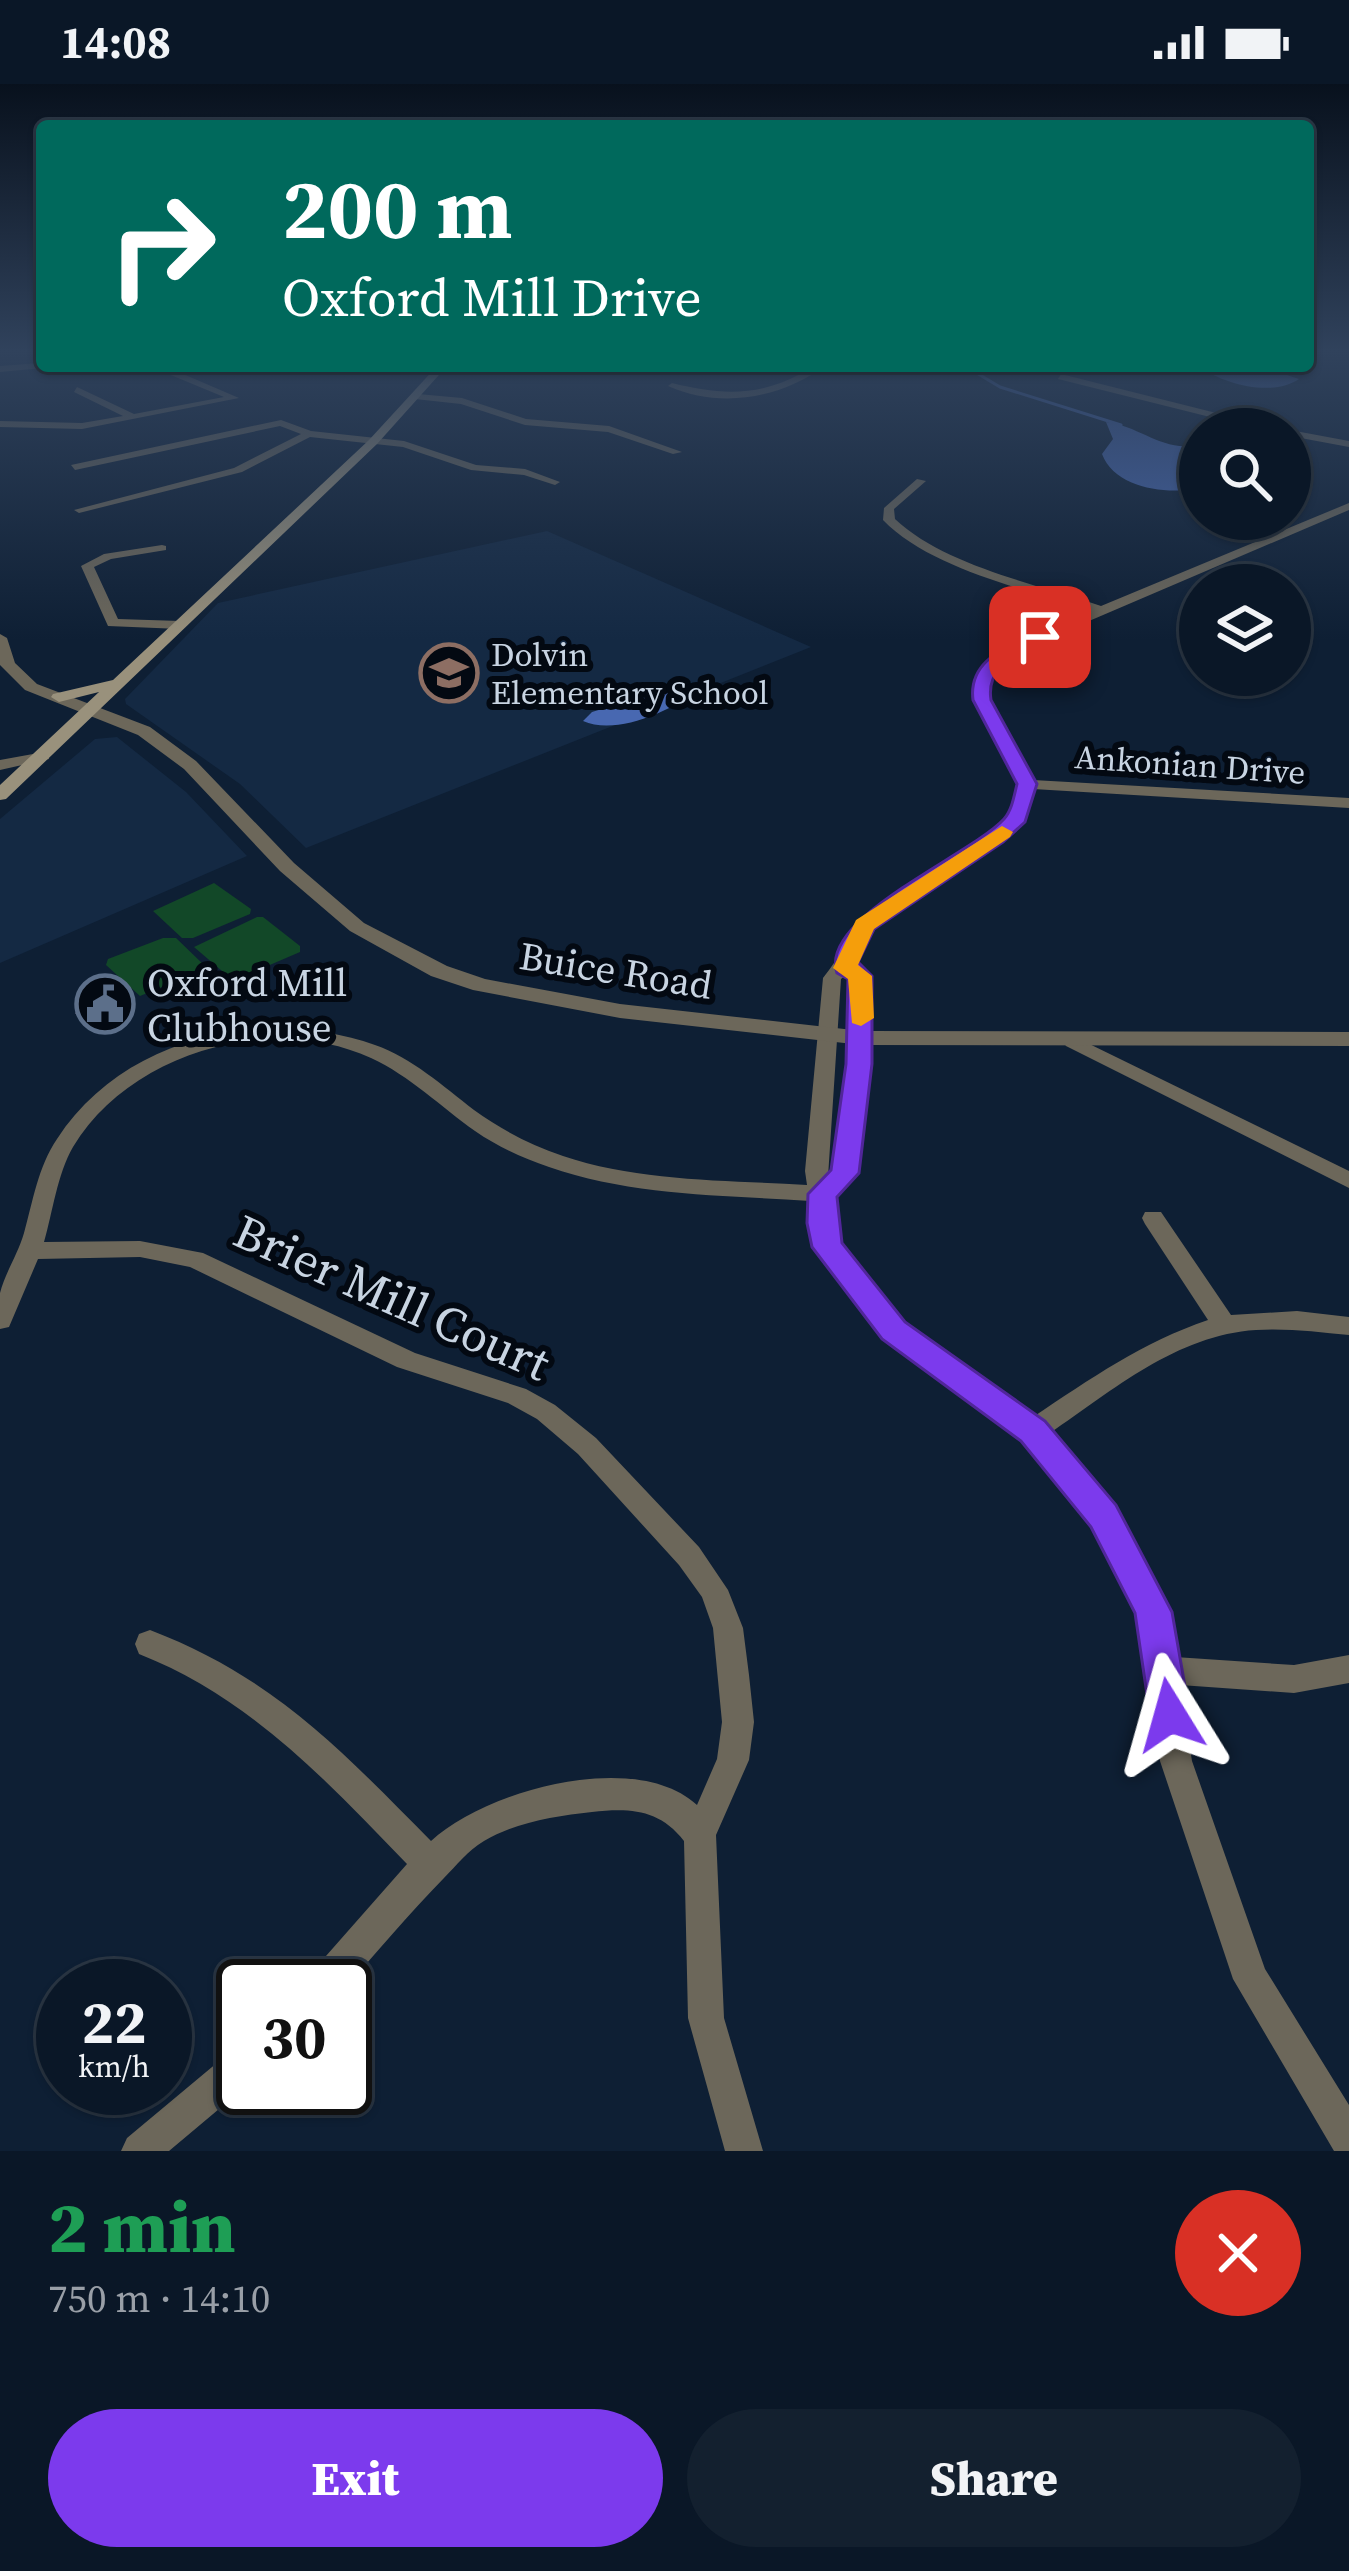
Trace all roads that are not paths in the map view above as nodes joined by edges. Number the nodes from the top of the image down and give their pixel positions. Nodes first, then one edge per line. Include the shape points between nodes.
1 (166, 447) edge
2 (284, 447) edge
3 (368, 447) edge
4 (414, 447) edge
5 (664, 447) edge
6 (677, 452) dead end
7 (75, 467) dead end
8 (211, 478) junction
9 (921, 481) dead end
10 (555, 482) dead end
11 (224, 485) dead end
12 (1349, 506) edge
13 (79, 510) dead end
14 (162, 548) dead end
15 (1102, 611) junction
16 (180, 626) junction
17 (0, 638) edge
18 (122, 681) junction
19 (59, 697) junction
20 (93, 709) junction
21 (44, 756) junction
22 (0, 766) edge
23 (16, 782) junction
24 (1027, 784) junction
25 (0, 795) edge
26 (1349, 803) edge
27 (845, 968) junction
28 (828, 1035) junction
29 (862, 1038) junction
30 (1349, 1039) edge
31 (1072, 1042) junction
32 (1349, 1180) edge
33 (823, 1194) junction
34 (1153, 1217) dead end
35 (30, 1251) junction
36 (0, 1320) edge
37 (1223, 1323) junction
38 (1349, 1326) edge
39 (1033, 1431) junction
40 (150, 1644) dead end
41 (1349, 1669) edge
42 (1164, 1670) junction
43 (700, 1835) junction
44 (433, 1866) junction
45 (349, 1959) edge
46 (216, 2088) edge
47 (1349, 2140) edge
48 (140, 2151) edge
49 (744, 2151) edge

1 - 7 street
2 - 8 street
3 - 16 main road
4 - 10 street
5 - 6 street
8 - 11 street
8 - 13 street
9 - 15 street via 890,508 899,533
12 - 15 street
14 - 16 street via 87,566 113,623
15 - 24 street via 1009,650 984,673 982,700
16 - 18 main road
17 - 19 street, Buice Road via 16,676
18 - 19 main road
18 - 20 main road
19 - 20 street, Buice Road
20 - 21 main road
20 - 28 street, Buice Road via 144,731 190,764 357,927 440,971 561,1003
21 - 22 street
21 - 23 main road
22 - 23 street
23 - 25 main road
24 - 26 street, Ankonian Drive
24 - 27 street via 1024,807 1007,828 864,925
27 - 28 street via 832,978
27 - 29 street via 860,976
28 - 29 street, Buice Road
28 - 33 street via 816,1172
29 - 31 street, Buice Road
29 - 33 street via 844,1173
30 - 31 street, Buice Road
31 - 32 street
33 - 35 street via 629,1178 563,1163 490,1131 372,1050 258,1035 176,1054 99,1101 62,1146
33 - 39 street via 827,1247 894,1331
34 - 37 street
35 - 36 street
35 - 43 street, Brier Mill Court via 140,1250 195,1259 388,1353 517,1396 587,1446 689,1556 728,1628 738,1722 733,1760
37 - 38 street
37 - 39 street via 1179,1336
39 - 42 street via 1103,1516 1154,1612
40 - 44 street via 177,1652 294,1727
41 - 42 street via 1294,1679
42 - 47 street via 1177,1761 1252,1979
43 - 44 street via 675,1808 636,1797 550,1801 468,1832
43 - 49 street, Brier Mill Court via 706,2018
44 - 45 street
46 - 48 street

